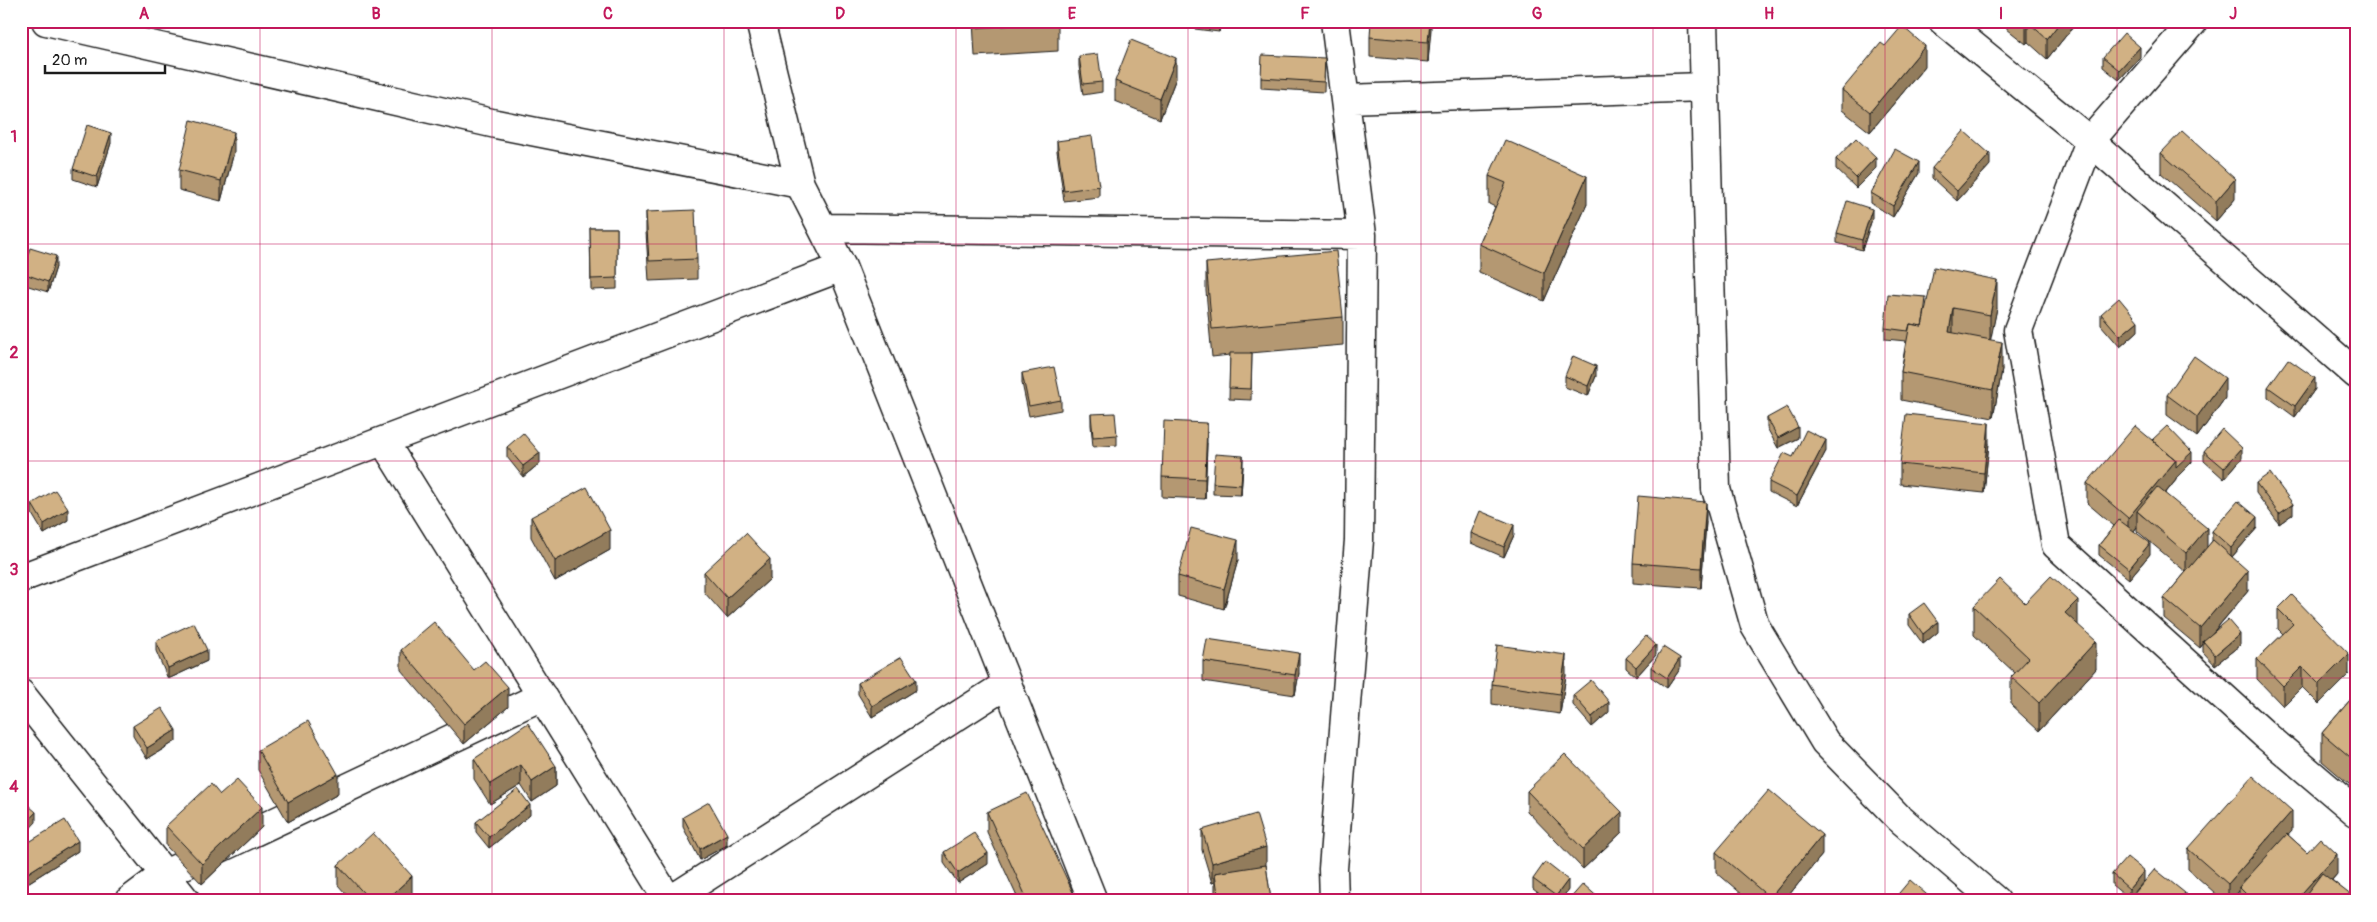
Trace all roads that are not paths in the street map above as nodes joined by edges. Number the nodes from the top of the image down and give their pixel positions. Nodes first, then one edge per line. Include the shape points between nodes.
1 (46, 21) edge
2 (760, 21) edge
3 (1335, 21) edge
4 (1703, 21) edge
5 (1943, 21) edge
6 (2194, 21) edge
7 (1704, 88) junction
8 (1346, 99) junction
9 (2090, 141) junction
10 (800, 184) junction
11 (823, 228) junction
12 (1362, 235) junction
13 (842, 267) junction
14 (2356, 374) edge
15 (384, 442) junction
16 (21, 578) edge
17 (1007, 684) junction
18 (21, 694) edge
19 (542, 696) junction
20 (2356, 812) edge
21 (164, 874) junction
22 (129, 901) edge
23 (186, 901) edge
24 (669, 901) edge
25 (1093, 901) edge
26 (1334, 901) edge
27 (1996, 901) edge

1 - 10 street via 496,124
2 - 10 street
3 - 8 street
4 - 7 street
5 - 9 street
6 - 9 street
7 - 8 street
7 - 27 street via 1716,489 1755,626 1826,742 1899,818
8 - 12 street
9 - 14 street
9 - 20 street via 2018,330 2056,545 2264,734
10 - 11 street
11 - 12 street
11 - 13 street
12 - 26 street via 1359,540 1333,869
13 - 15 street
13 - 17 street
15 - 16 street
15 - 19 street
17 - 24 street
17 - 25 street
18 - 21 street
19 - 21 street
19 - 24 street
21 - 22 street
21 - 23 street

